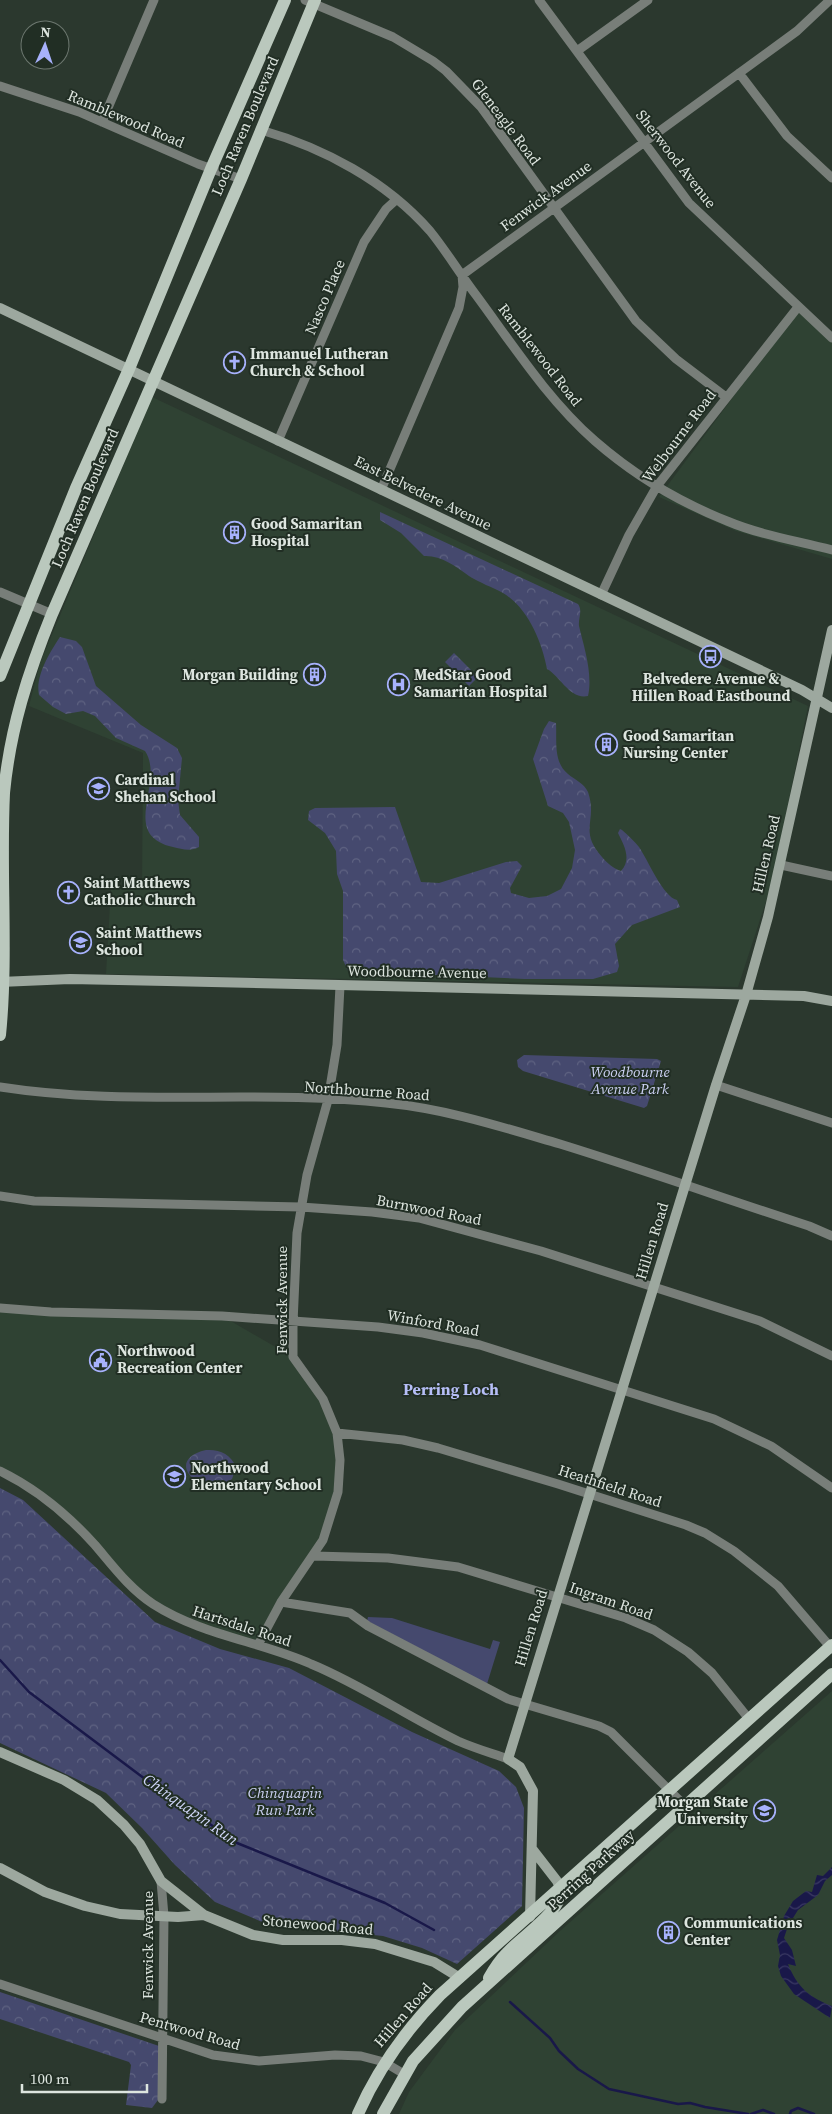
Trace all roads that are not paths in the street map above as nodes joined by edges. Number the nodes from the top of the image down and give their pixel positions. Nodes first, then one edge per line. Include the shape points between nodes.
1 (154, 0) edge
2 (285, 0) edge
3 (540, 0) edge
4 (648, 0) edge
5 (830, 0) edge
6 (311, 1) edge
7 (577, 51) junction
8 (739, 73) junction
9 (0, 86) edge
10 (102, 122) junction
11 (261, 130) junction
12 (644, 143) junction
13 (211, 169) junction
14 (832, 178) edge
15 (241, 179) junction
16 (397, 199) junction
17 (553, 209) junction
18 (462, 275) junction
19 (798, 306) junction
20 (0, 308) edge
21 (832, 338) edge
22 (129, 369) junction
23 (152, 381) junction
24 (726, 397) junction
25 (278, 441) junction
26 (657, 486) junction
27 (381, 490) junction
28 (832, 550) edge
29 (0, 592) edge
30 (601, 595) junction
31 (29, 605) junction
32 (52, 614) junction
33 (832, 630) edge
34 (0, 676) edge
35 (817, 698) junction
36 (832, 708) edge
37 (781, 865) junction
38 (832, 876) edge
39 (2, 982) edge
40 (340, 986) junction
41 (746, 995) junction
42 (832, 1001) edge
43 (0, 1035) edge
44 (716, 1085) junction
45 (0, 1087) edge
46 (328, 1100) junction
47 (832, 1123) edge
48 (686, 1186) junction
49 (0, 1196) edge
50 (301, 1207) junction
51 (832, 1236) edge
52 (654, 1288) junction
53 (0, 1308) edge
54 (293, 1323) junction
55 (832, 1356) edge
56 (622, 1391) junction
57 (337, 1432) junction
58 (0, 1471) edge
59 (832, 1488) edge
60 (589, 1495) junction
61 (314, 1556) junction
62 (557, 1597) junction
63 (281, 1602) junction
64 (258, 1645) junction
65 (831, 1647) edge
66 (832, 1674) edge
67 (525, 1703) junction
68 (749, 1719) junction
69 (0, 1752) edge
70 (508, 1759) junction
71 (668, 1792) junction
72 (685, 1806) junction
73 (533, 1850) junction
74 (0, 1868) edge
75 (161, 1881) junction
76 (560, 1889) junction
77 (164, 1916) junction
78 (204, 1916) junction
79 (530, 1917) junction
80 (460, 1978) junction
81 (0, 1984) edge
82 (483, 1989) junction
83 (163, 2039) junction
84 (384, 2062) junction
85 (404, 2074) junction
86 (162, 2099) dead end
87 (358, 2114) edge
88 (383, 2114) edge

1 - 10 street
2 - 13 main road, Loch Raven Boulevard
3 - 7 street, Sherwood Avenue
4 - 7 street
5 - 8 street, Fenwick Avenue via 797,31
6 - 11 main road, Loch Raven Boulevard
6 - 17 street, Gleneagle Road via 393,37 446,71 481,107
7 - 12 street, Sherwood Avenue
8 - 12 street, Fenwick Avenue
8 - 14 street via 787,136
9 - 10 street, Ramblewood Road
10 - 13 street, Ramblewood Road
11 - 15 main road, Loch Raven Boulevard
11 - 16 street, Ramblewood Road via 337,160
12 - 17 street, Fenwick Avenue
12 - 19 street, Sherwood Avenue via 689,203
13 - 15 street, Ramblewood Road
13 - 22 main road, Loch Raven Boulevard
15 - 23 main road, Loch Raven Boulevard
16 - 18 street, Ramblewood Road via 429,231
16 - 25 street, Nasco Place via 386,209 364,242
17 - 18 street, Fenwick Avenue
17 - 24 street, Gleneagle Road via 650,336
18 - 26 street, Ramblewood Road via 568,415 635,473
18 - 27 street via 459,308
19 - 21 street, Sherwood Avenue
19 - 24 street, Welbourne Road
20 - 22 street, East Belvedere Avenue
22 - 23 street, East Belvedere Avenue
22 - 31 main road, Loch Raven Boulevard
23 - 25 street, East Belvedere Avenue
23 - 32 main road, Loch Raven Boulevard
24 - 26 street, Welbourne Road
25 - 27 street, East Belvedere Avenue
26 - 28 street, Ramblewood Road via 728,522
26 - 30 street, Welbourne Road
27 - 30 street, East Belvedere Avenue
29 - 31 street
30 - 35 street, East Belvedere Avenue
31 - 32 street
31 - 34 main road, Loch Raven Boulevard
32 - 39 main road, Loch Raven Boulevard via 24,686 6,770 2,832
33 - 35 street, Hillen Road
35 - 36 street, East Belvedere Avenue
35 - 37 street, Hillen Road
37 - 38 street
37 - 41 street, Hillen Road
39 - 40 street, Woodbourne Avenue via 78,979
39 - 43 main road, Loch Raven Boulevard
40 - 41 street, Woodbourne Avenue
40 - 46 street, Fenwick Avenue via 337,1045
41 - 42 street, Woodbourne Avenue via 804,996
41 - 44 street, Hillen Road
44 - 47 street
44 - 48 street, Hillen Road
45 - 46 street, Northbourne Road via 60,1094
46 - 48 street, Northbourne Road via 394,1104 467,1116
46 - 50 street, Fenwick Avenue
48 - 51 street, Northbourne Road
48 - 52 street, Hillen Road
49 - 50 street, Burnwood Road via 42,1201
50 - 52 street, Burnwood Road via 372,1212 452,1226
50 - 54 street, Fenwick Avenue
52 - 55 street, Burnwood Road via 760,1321
52 - 56 street, Hillen Road
53 - 54 street, Winford Road via 222,1316
54 - 56 street, Winford Road via 378,1327 432,1335 480,1345
54 - 57 street, Fenwick Avenue via 293,1357 323,1399
56 - 59 street, Winford Road via 732,1427 792,1458
56 - 60 street, Hillen Road
57 - 60 street, Heathfield Road via 438,1448
57 - 61 street, Fenwick Avenue via 340,1460 338,1492 329,1527
58 - 64 street, Hartsdale Road via 25,1485 74,1522 136,1591 155,1605 201,1628
60 - 62 street, Hillen Road
60 - 65 street, Heathfield Road via 686,1525 719,1542 778,1586
61 - 62 street, Ingram Road via 428,1561
61 - 63 street, Fenwick Avenue
62 - 67 street, Hillen Road
62 - 68 street, Ingram Road via 626,1618 670,1639 712,1673
63 - 64 street, Fenwick Avenue
63 - 67 street via 350,1612 368,1626 473,1681 508,1699
64 - 70 street, Hartsdale Road via 329,1671 458,1741
65 - 68 main road, Perring Parkway
66 - 72 main road, Perring Parkway
67 - 70 street, Hillen Road
67 - 71 street via 611,1732
68 - 71 main road, Perring Parkway
69 - 75 street via 64,1780 97,1800 140,1844
70 - 73 street via 520,1767 533,1791
71 - 72 street
71 - 76 main road, Perring Parkway
72 - 82 main road, Perring Parkway
73 - 76 street
73 - 79 street
74 - 77 street, Stonewood Road via 45,1892 85,1906 120,1914
75 - 77 street, Fenwick Avenue
75 - 78 street
76 - 79 main road, Perring Parkway
76 - 82 main road via 561,1896 555,1908 507,1952
77 - 78 street, Stonewood Road
77 - 83 street, Fenwick Avenue
78 - 80 street, Stonewood Road via 265,1938 359,1941 393,1948 434,1962
79 - 80 main road, Hillen Road
80 - 84 main road, Hillen Road via 417,2020
81 - 83 street, Pentwood Road
82 - 85 main road via 428,2042
83 - 84 street, Pentwood Road via 213,2055 243,2060 350,2055
83 - 86 street, Fenwick Avenue
84 - 85 street, Pentwood Road
84 - 87 main road, Hillen Road
85 - 88 main road

